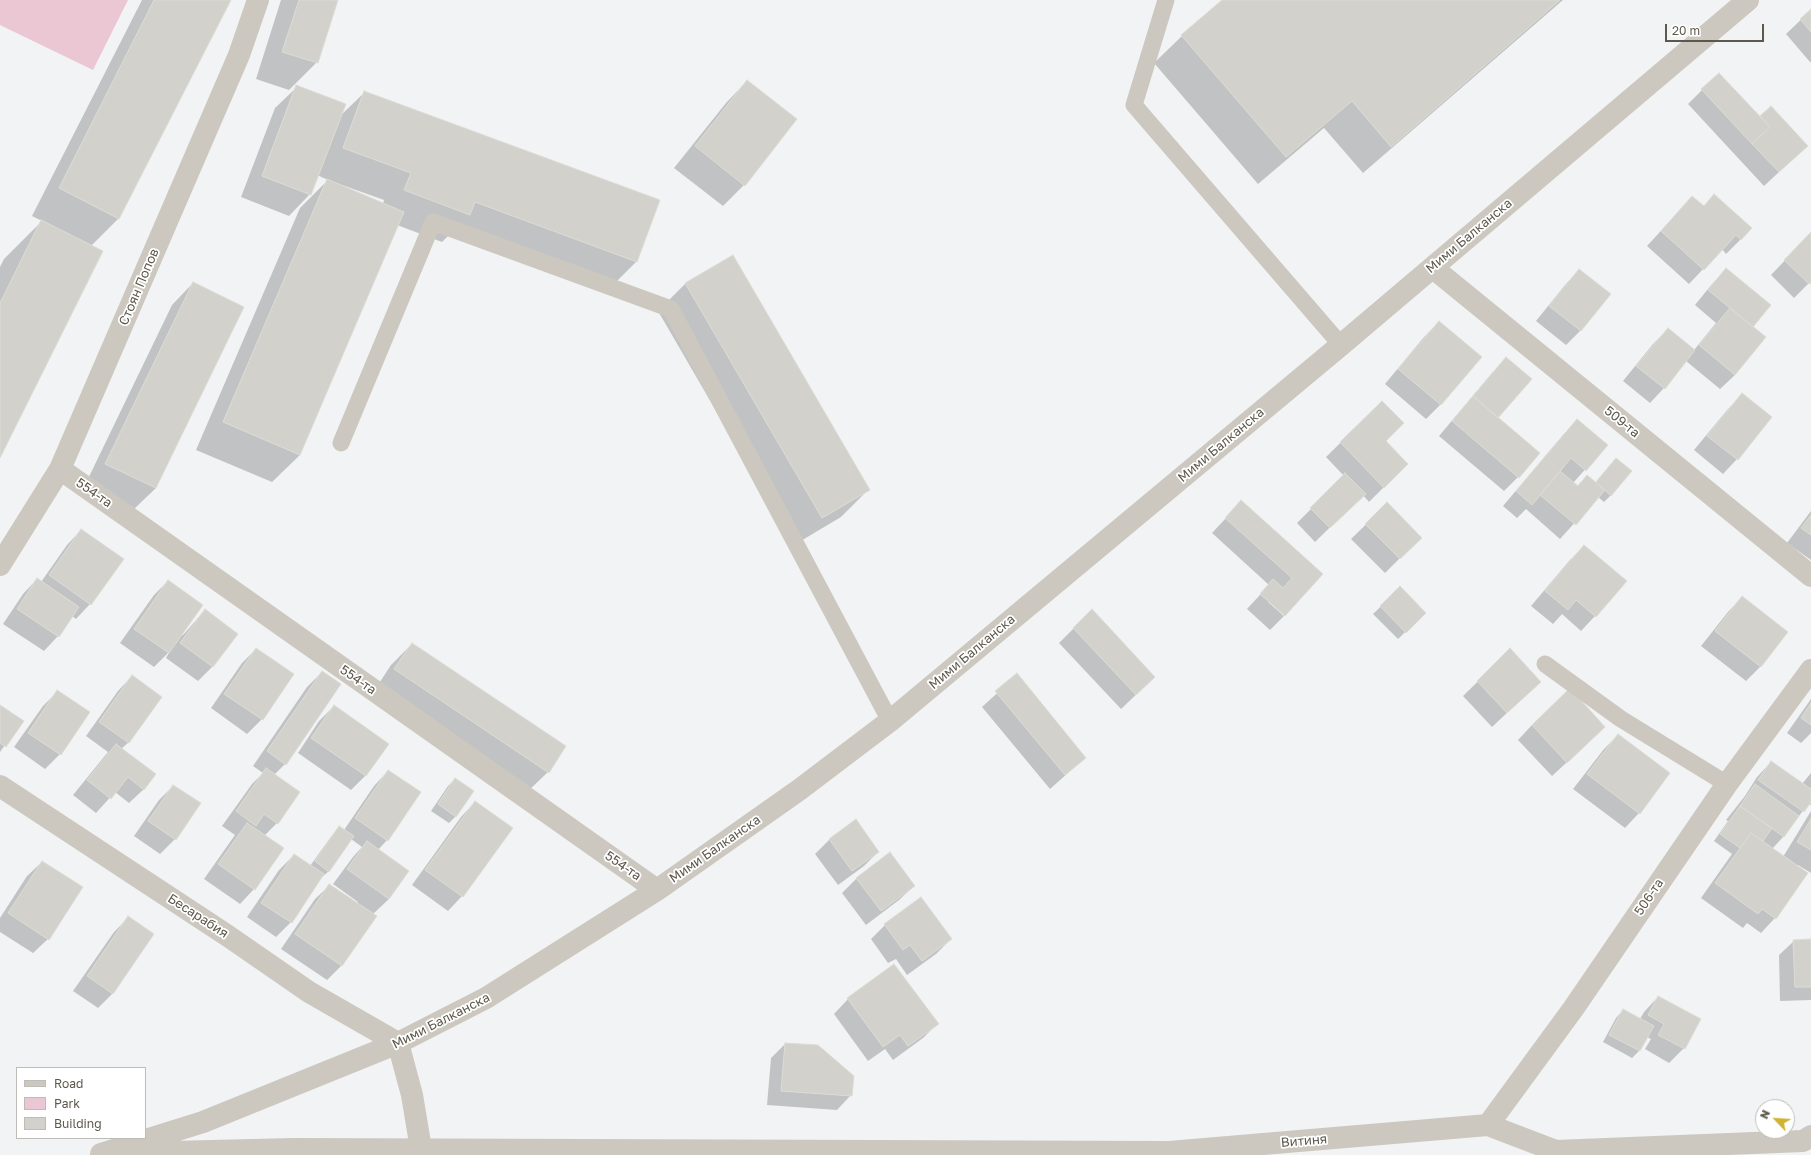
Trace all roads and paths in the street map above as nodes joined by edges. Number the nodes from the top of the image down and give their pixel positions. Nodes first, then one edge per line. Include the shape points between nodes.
1 (258, 0) edge
2 (1166, 0) edge
3 (1748, 0) edge
4 (1432, 268) junction
5 (1341, 345) junction
6 (341, 443) dead end
7 (60, 469) junction
8 (0, 565) edge
9 (1811, 576) edge
10 (1545, 664) dead end
11 (1811, 670) edge
12 (890, 721) junction
13 (1727, 784) junction
14 (0, 786) edge
15 (657, 890) junction
16 (398, 1044) junction
17 (1488, 1125) junction
18 (1811, 1136) edge
19 (145, 1139) edge
20 (146, 1139) edge
21 (421, 1149) junction
22 (94, 1154) edge

1 - 7 street, Стоян Попов via 239,55
2 - 5 lane via 1134,104
3 - 4 street, Мими Балканска
4 - 5 street, Мими Балканска
4 - 9 street, 509-та
5 - 12 street, Мими Балканска
6 - 12 lane via 433,222 671,309
7 - 8 street, Стоян Попов
7 - 15 street, 554-та
10 - 13 lane via 1621,719
11 - 13 street, 506-та
12 - 15 street, Мими Балканска via 799,790
13 - 17 street, 506-та via 1573,1009
14 - 16 street, Бесарабия via 309,992
15 - 16 street, Мими Балканска via 486,998
16 - 20 street, Мими Балканска via 203,1122
16 - 21 street via 412,1095
17 - 18 street via 1556,1151 1803,1141
17 - 21 street, Витиня via 1169,1152
19 - 22 street, Мими Балканска
21 - 22 street, Витиня via 293,1148

